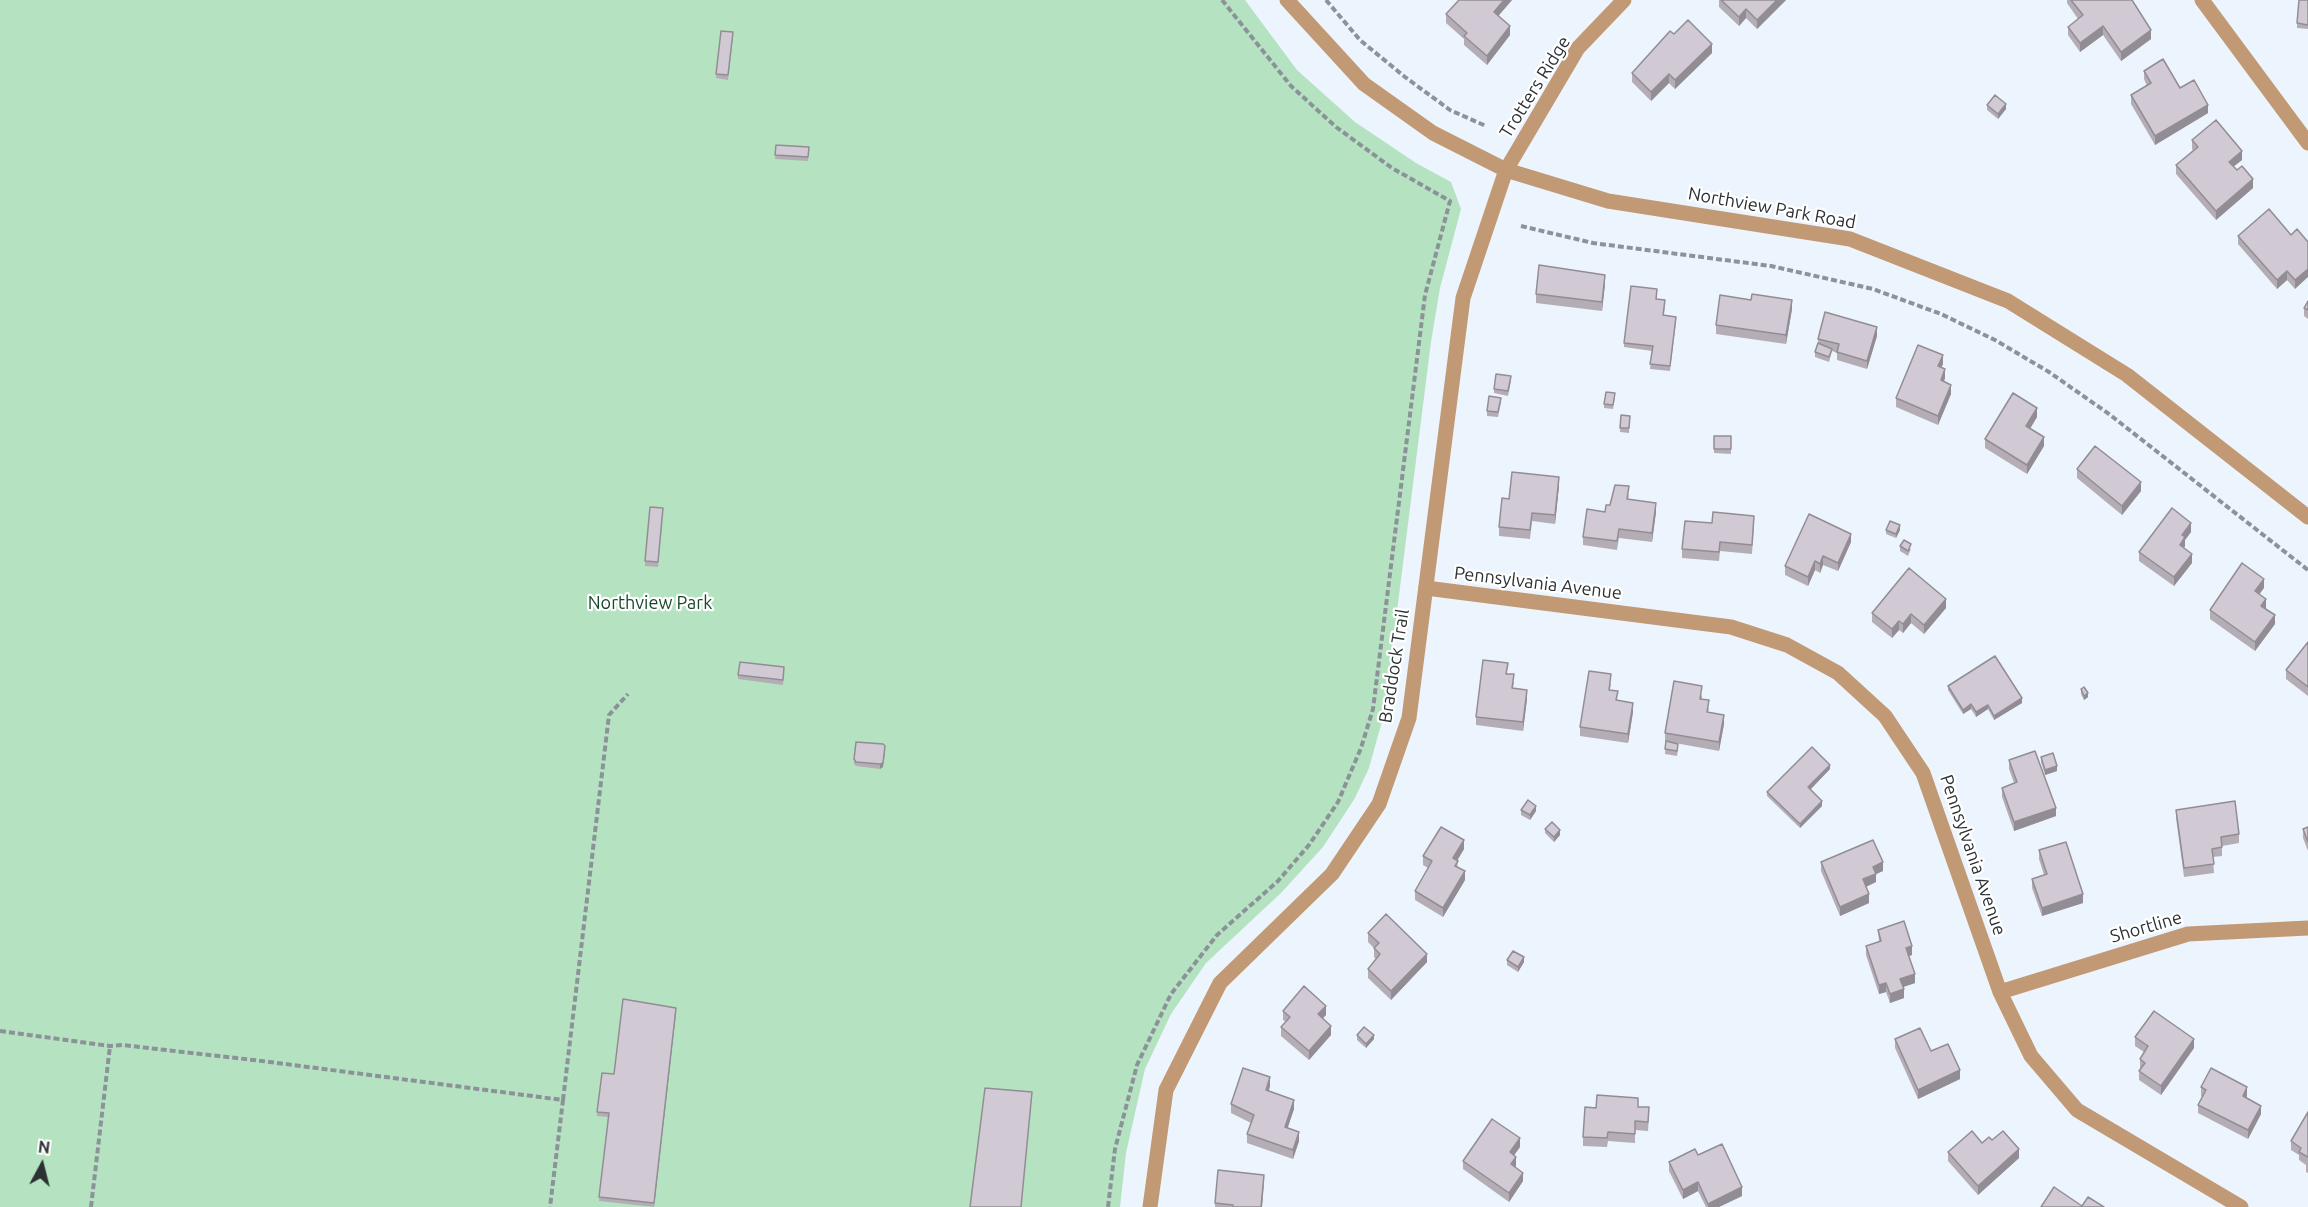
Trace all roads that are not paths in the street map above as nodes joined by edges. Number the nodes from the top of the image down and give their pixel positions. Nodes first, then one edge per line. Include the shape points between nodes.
1 (1287, 0) edge
2 (1624, 0) edge
3 (2202, 0) edge
4 (2308, 142) edge
5 (1506, 170) junction
6 (2308, 517) edge
7 (1426, 588) junction
8 (2308, 928) edge
9 (2000, 992) junction
10 (1150, 1207) edge
11 (2241, 1207) edge

1 - 5 street, Northview Park Road via 1364,84 1433,133
2 - 5 street, Trotters Ridge via 1578,48
3 - 4 street
5 - 6 street, Northview Park Road via 1608,201 1850,239 2008,301 2127,375
5 - 7 street, Braddock Trail via 1463,298
7 - 9 street, Pennsylvania Avenue via 1731,627 1786,645 1838,673 1885,716 1923,773
7 - 10 street, Braddock Trail via 1409,718 1379,804 1332,874 1220,983 1166,1090
8 - 9 street, Shortline via 2188,934
9 - 11 street, Pennsylvania Avenue via 2031,1056 2077,1110

